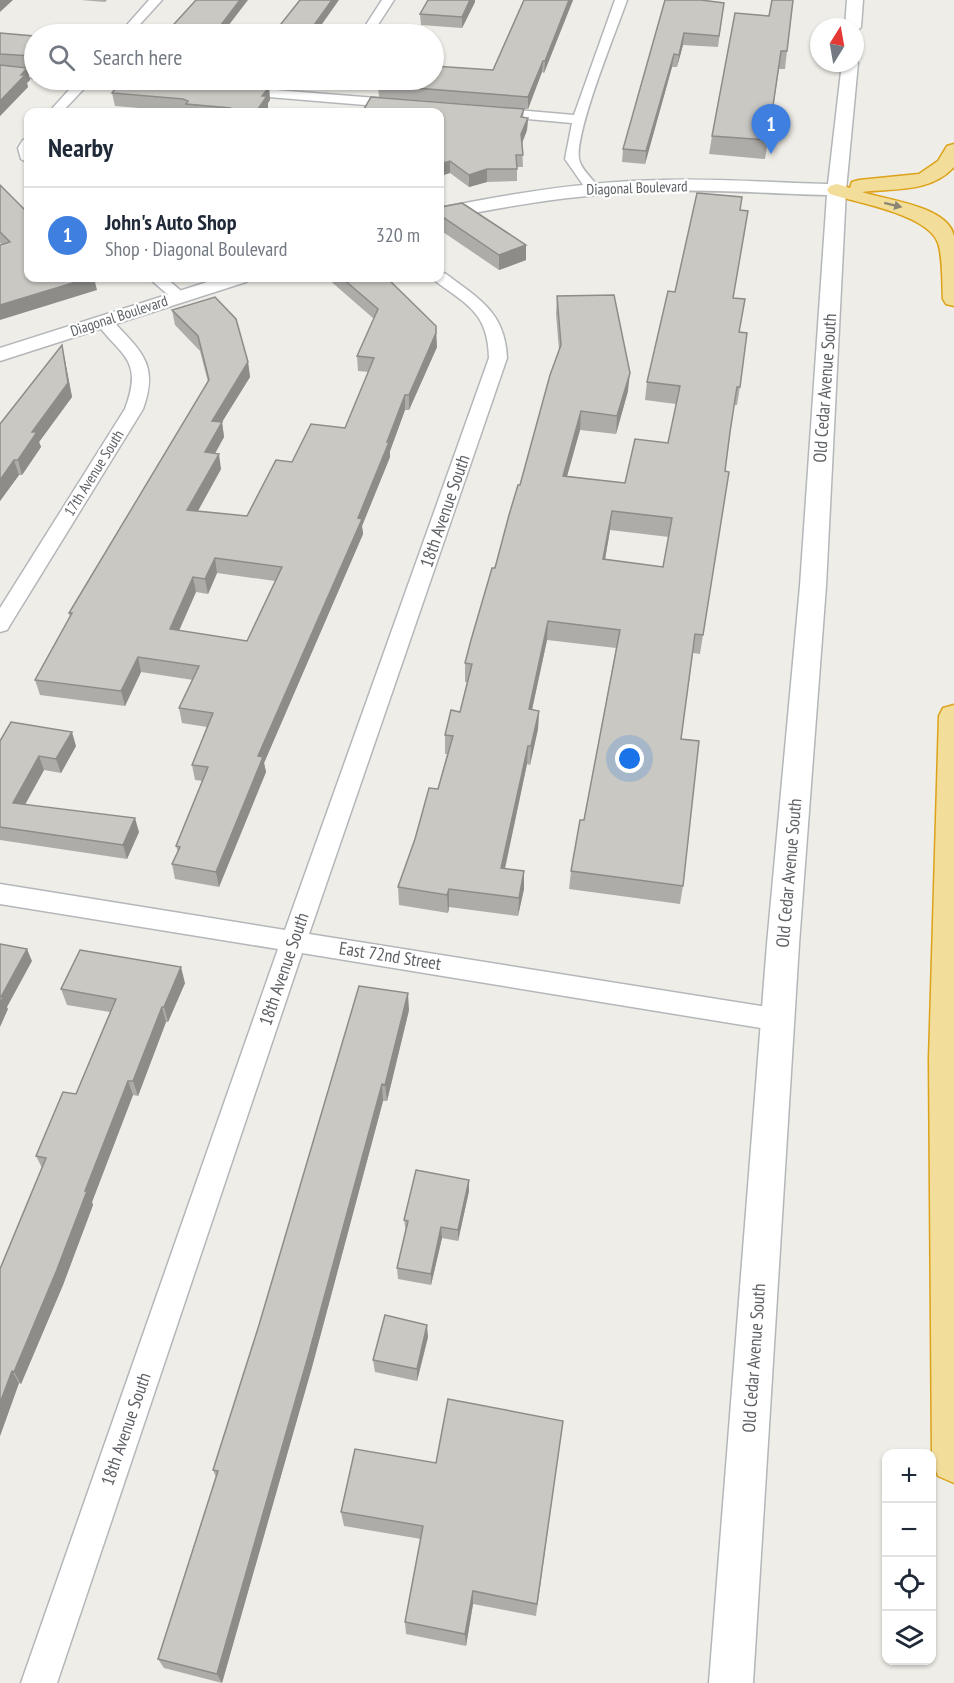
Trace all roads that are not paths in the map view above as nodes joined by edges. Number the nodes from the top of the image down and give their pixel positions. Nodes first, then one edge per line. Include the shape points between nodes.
1 (156, 0) edge
2 (388, 0) edge
3 (621, 0) edge
4 (855, 0) edge
5 (854, 18) edge
6 (134, 24) edge
7 (372, 24) edge
8 (0, 71) edge
9 (849, 72) edge
10 (24, 73) edge
11 (76, 90) edge
12 (248, 90) edge
13 (329, 93) junction
14 (418, 106) edge
15 (59, 108) edge
16 (320, 108) edge
17 (476, 111) edge
18 (580, 120) junction
19 (954, 150) edge
20 (593, 189) junction
21 (837, 190) junction
22 (444, 213) edge
23 (444, 281) edge
24 (162, 282) edge
25 (226, 282) edge
26 (180, 297) junction
27 (954, 299) edge
28 (103, 321) junction
29 (0, 355) edge
30 (0, 625) edge
31 (954, 716) edge
32 (0, 894) edge
33 (294, 940) junction
34 (779, 1020) junction
35 (954, 1460) edge
36 (39, 1683) edge
37 (731, 1683) edge

1 - 6 street
2 - 7 street
3 - 18 street
4 - 5 street
8 - 10 street
9 - 21 street, Old Cedar Avenue South
11 - 15 street
12 - 13 street
13 - 14 street
13 - 16 street
17 - 18 street
18 - 20 street via 571,156
19 - 21 highway via 949,163 918,181
20 - 21 street, Diagonal Boulevard via 664,185
20 - 22 street, Diagonal Boulevard
21 -> 27 highway via 910,210 937,225 949,243
21 - 34 street, Old Cedar Avenue South via 813,586
23 - 33 street, 18th Avenue South via 493,322 499,339 498,358
24 - 26 street
25 - 26 street, Diagonal Boulevard
26 - 28 street, Diagonal Boulevard
28 - 29 street, Diagonal Boulevard
28 - 30 street, 17th Avenue South via 142,371 143,390
31 - 35 highway via 948,1059
32 - 33 street, East 72nd Street
33 - 34 street, East 72nd Street
33 - 36 street, 18th Avenue South
34 - 37 street, Old Cedar Avenue South

